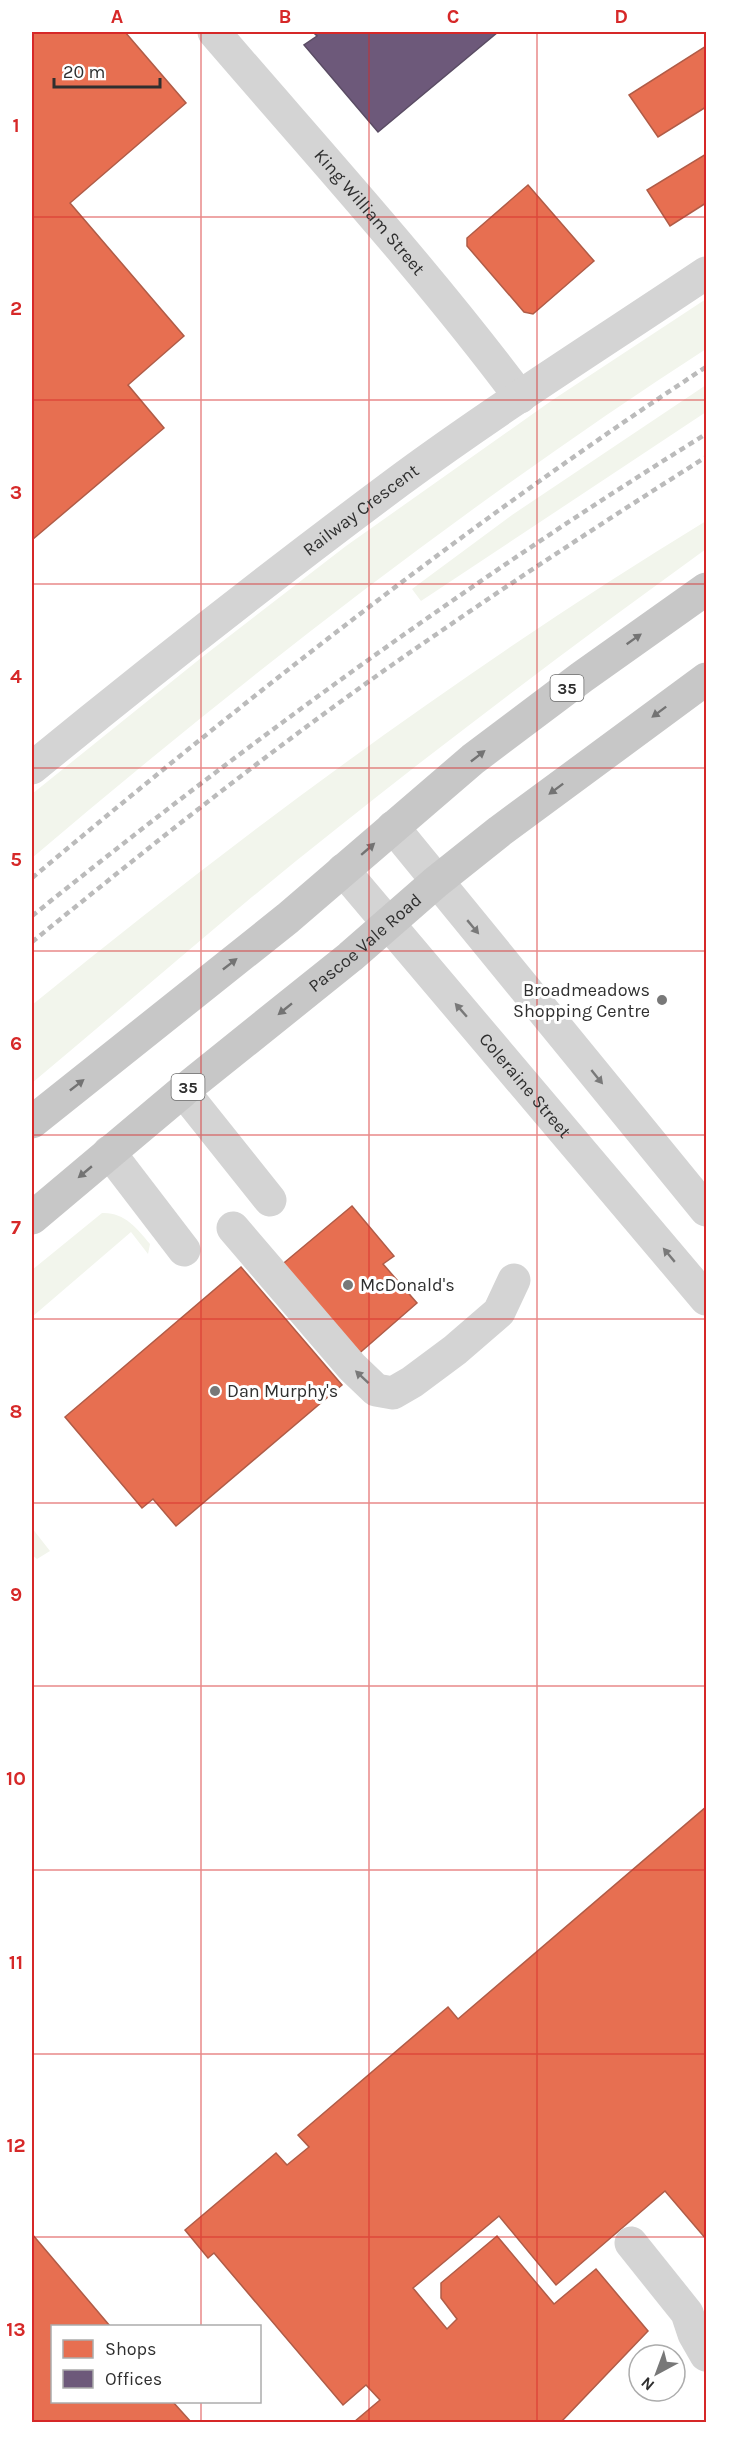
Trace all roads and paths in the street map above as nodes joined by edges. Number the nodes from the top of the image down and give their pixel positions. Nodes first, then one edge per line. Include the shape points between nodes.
1 (214, 32) edge
2 (706, 273) edge
3 (520, 397) junction
4 (706, 589) edge
5 (706, 679) edge
6 (32, 768) edge
7 (393, 827) junction
8 (343, 870) junction
9 (436, 882) junction
10 (389, 924) junction
11 (183, 1091) junction
12 (32, 1122) edge
13 (109, 1152) junction
14 (270, 1200) dead end
15 (706, 1210) edge
16 (32, 1218) edge
17 (233, 1228) dead end
18 (184, 1250) dead end
19 (514, 1280) dead end
20 (706, 1299) edge
21 (631, 2242) dead end
22 (706, 2355) edge

1 - 3 street, King William Street
2 - 3 street, Railway Crescent
3 - 6 street, Railway Crescent via 400,480 237,603
7 -> 4 main road, 35 via 482,752
5 -> 9 main road, Pascoe Vale Road / 35
8 -> 7 main road, 35
7 - 9 street
8 - 10 street, Coleraine Street
12 -> 8 main road, 35
9 - 10 main road, Pascoe Vale Road / 35
9 -> 15 street
10 -> 11 main road, Pascoe Vale Road / 35
20 -> 10 street, Coleraine Street
11 - 13 main road, Pascoe Vale Road / 35
11 - 14 street
13 -> 16 main road, Pascoe Vale Road / 35
13 - 18 street
19 -> 17 street via 498,1312 455,1350 393,1393 376,1390
21 - 22 street via 687,2313

